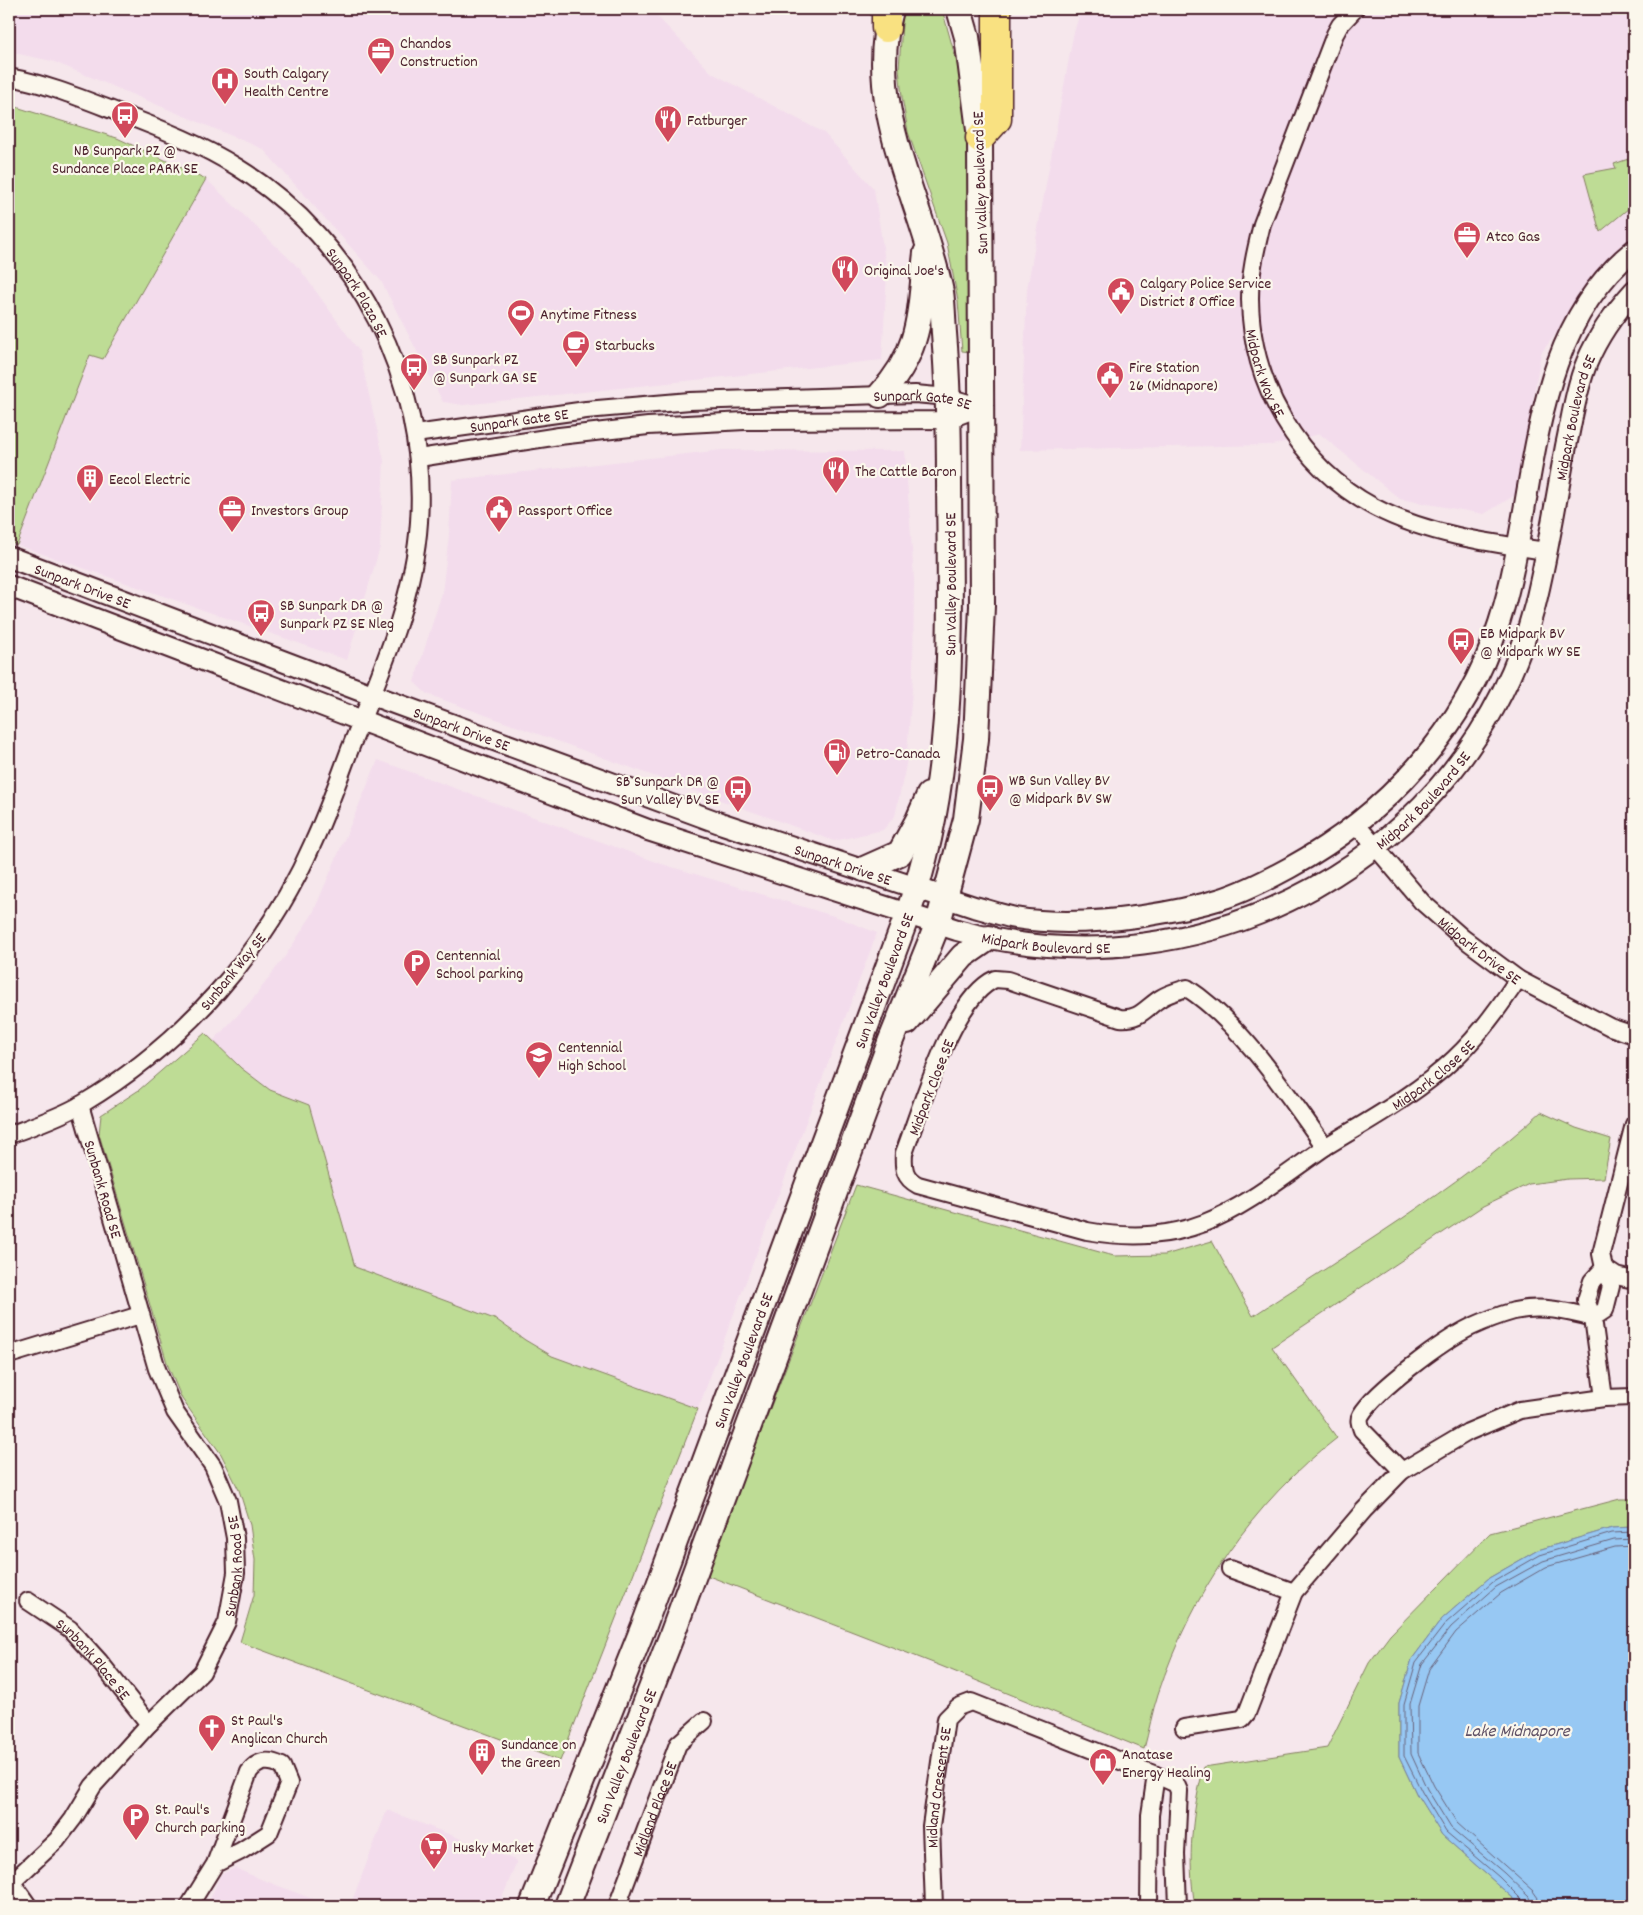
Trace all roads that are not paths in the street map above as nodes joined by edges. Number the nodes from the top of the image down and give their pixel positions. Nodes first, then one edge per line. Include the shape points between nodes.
1 (959, 9) edge
2 (997, 9) edge
3 (1355, 9) edge
4 (888, 15) edge
5 (9, 77) edge
6 (980, 138) junction
7 (928, 239) junction
8 (1634, 250) edge
9 (1634, 291) edge
10 (880, 395) junction
11 (982, 407) junction
12 (948, 408) junction
13 (415, 434) junction
14 (418, 458) junction
15 (1517, 547) junction
16 (1546, 551) junction
17 (9, 557) edge
18 (9, 586) edge
19 (372, 695) junction
20 (361, 722) junction
21 (941, 765) junction
22 (1357, 825) junction
23 (1375, 847) junction
24 (864, 869) junction
25 (917, 887) junction
26 (946, 897) junction
27 (908, 914) junction
28 (938, 923) junction
29 (989, 938) junction
30 (1518, 980) junction
31 (1634, 1035) edge
32 (891, 1040) junction
33 (80, 1105) junction
34 (1634, 1124) edge
35 (9, 1135) edge
36 (1325, 1147) junction
37 (1604, 1268) junction
38 (1634, 1280) edge
39 (140, 1315) junction
40 (1593, 1318) junction
41 (9, 1355) edge
42 (1634, 1397) edge
43 (1604, 1398) junction
44 (1402, 1471) junction
45 (1230, 1569) dead end
46 (1294, 1592) junction
47 (28, 1601) dead end
48 (704, 1721) dead end
49 (149, 1724) junction
50 (1184, 1728) dead end
51 (1156, 1775) junction
52 (215, 1864) junction
53 (9, 1884) edge
54 (26, 1906) edge
55 (189, 1906) edge
56 (532, 1906) edge
57 (567, 1906) edge
58 (617, 1906) edge
59 (934, 1906) edge
60 (1149, 1906) edge
61 (1178, 1906) edge

1 - 6 main road, Sun Valley Boulevard SE via 967,37
2 - 6 highway via 997,119
3 - 15 street, Midpark Way SE via 1340,25 1325,58 1262,224 1254,257 1250,298 1251,324 1260,366 1276,406 1292,433 1310,456 1353,494 1416,525
4 - 7 main road, Sun Valley Boulevard SE via 886,99 892,128
5 - 13 street, Sunpark Plaza SE via 67,94 193,143 240,168 282,200 337,258 373,313 398,368
6 - 11 main road, Sun Valley Boulevard SE
7 - 10 main road via 916,335 906,361
7 - 12 main road, Sun Valley Boulevard SE via 941,294
8 - 15 street, Midpark Boulevard SE via 1591,297 1561,350 1544,409
9 - 16 street, Midpark Boulevard SE via 1608,324 1586,365 1572,415
10 - 12 street, Sunpark Gate SE
10 - 13 street, Sunpark Gate SE via 680,402 586,410
11 - 12 street, Sunpark Gate SE
11 - 12 street, Sunpark Gate SE
11 - 26 main road, Sun Valley Boulevard SE via 982,606 976,739 966,819
12 - 14 street, Sunpark Gate SE via 648,426
12 - 21 main road, Sun Valley Boulevard SE via 950,619
13 - 14 street, Sunpark Plaza SE
14 - 19 street, Sunpark Plaza SE via 419,521 410,581
15 - 16 street, Midpark Way SE
15 - 22 street, Midpark Boulevard SE via 1498,627 1469,693 1427,756
16 - 23 street, Midpark Boulevard SE via 1525,635 1496,704 1469,748 1434,791 1417,811
17 - 19 street, Sunpark Drive SE
18 - 20 street, Sunpark Drive SE
19 - 20 street, Sunbank Way SE
19 - 24 street, Sunpark Drive SE via 720,823
20 - 27 street, Sunpark Drive SE via 648,830
20 - 33 street, Sunbank Way SE via 312,845 252,951 177,1033 144,1061
21 - 24 main road via 900,853
21 - 25 main road, Sun Valley Boulevard SE via 932,830
22 - 23 street, Midpark Drive SE
22 - 26 street, Midpark Boulevard SE via 1306,859 1254,886 1222,899 1168,912 1116,920 1072,922 1015,918
23 - 29 street, Midpark Boulevard SE via 1314,889 1278,907 1170,941 1123,947 1072,948
23 - 30 street, Midpark Drive SE via 1422,902
24 - 25 street, Sunpark Drive SE
25 - 26 street, Midpark Boulevard SE
25 - 27 main road, Sun Valley Boulevard SE
26 - 28 main road, Sun Valley Boulevard SE
27 - 28 street, Midpark Boulevard SE
27 - 56 main road, Sun Valley Boulevard SE via 644,1628
28 - 29 street, Midpark Boulevard SE
28 - 32 main road, Sun Valley Boulevard SE
29 - 32 main road via 963,956
30 - 31 street, Midpark Drive SE via 1610,1027
30 - 36 street, Midpark Close SE via 1476,1036 1440,1072
32 - 57 main road, Sun Valley Boulevard SE via 673,1632
33 - 35 street, Sunbank Way SE
33 - 39 street, Sunbank Road SE
34 - 37 street via 1601,1254
36 - 36 street, Midpark Close SE via 1236,1209 1195,1227 1146,1236 1087,1231 918,1185 910,1181 903,1164 904,1153 952,1031 977,990 995,979 1008,980 1130,1019 1160,999 1187,988 1218,1012 1268,1070
37 - 38 street via 1616,1276
37 - 40 street via 1610,1286 1605,1310
39 - 41 street
39 - 49 street, Sunbank Road SE via 175,1412 213,1466 221,1483 232,1520 236,1557 232,1604 212,1656 202,1672
40 - 43 street
40 - 44 street via 1551,1308 1514,1311 1470,1328 1409,1368 1375,1399 1359,1422 1362,1430
42 - 43 street
43 - 44 street via 1520,1410 1468,1432
44 - 46 street
45 - 46 street
46 - 50 street via 1247,1713 1242,1719
47 - 49 street, Sunbank Place SE via 70,1629
48 - 58 street, Midland Place SE via 678,1744
49 - 53 street, Sunbank Road SE via 93,1786 57,1840
51 - 59 street, Midland Crescent SE via 979,1704 958,1706 946,1719 931,1826
51 - 60 street via 1150,1816
51 - 61 street, Midland Crescent SE via 1176,1784 1179,1791
52 - 52 street via 249,1772 264,1762 282,1766 289,1783 270,1833
52 - 55 street
53 - 54 street

